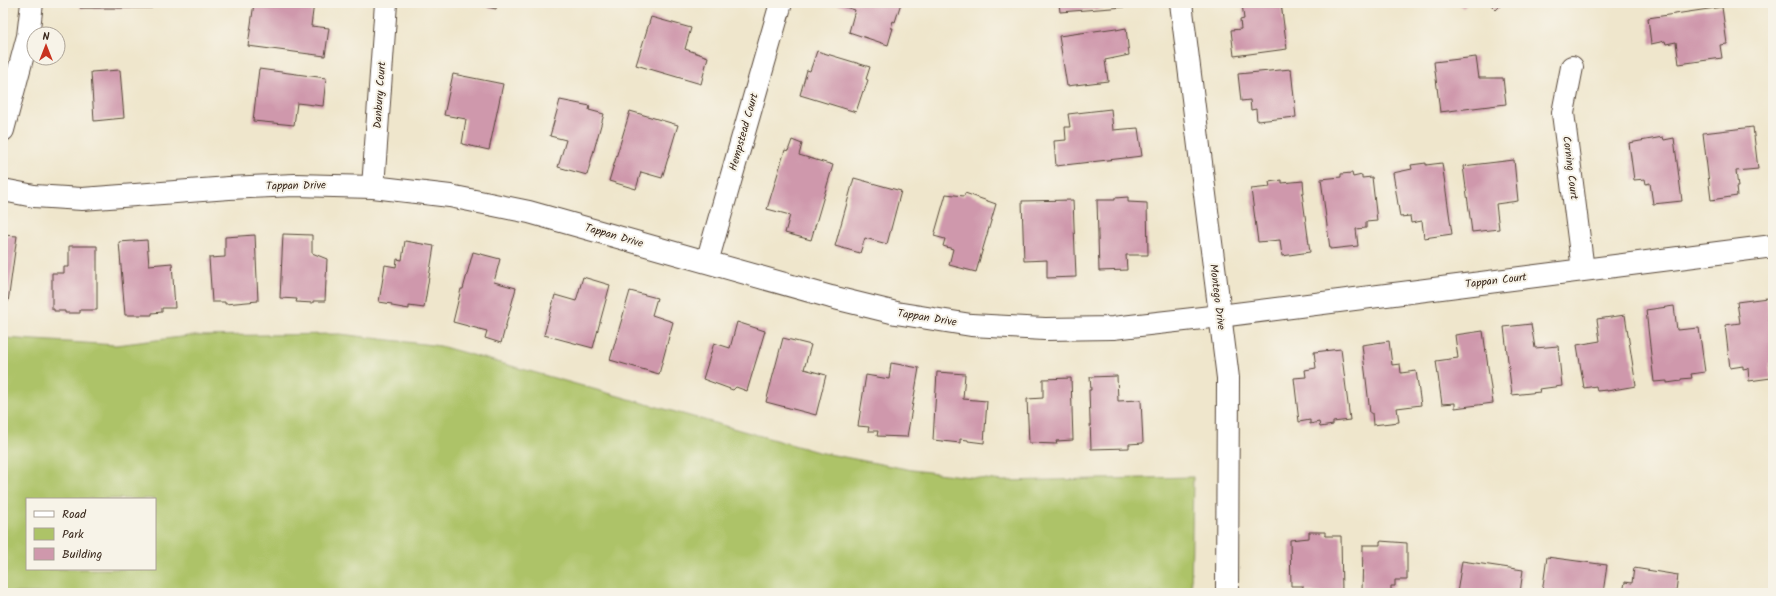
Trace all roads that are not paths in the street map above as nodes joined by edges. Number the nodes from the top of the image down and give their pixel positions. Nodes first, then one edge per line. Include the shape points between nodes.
1 (32, 3) edge
2 (386, 3) edge
3 (781, 3) edge
4 (1181, 3) edge
5 (1572, 67) dead end
6 (3, 130) edge
7 (373, 187) junction
8 (3, 190) edge
9 (1773, 246) edge
10 (707, 262) junction
11 (1583, 270) junction
12 (1220, 316) junction
13 (1227, 593) edge

1 - 6 street via 28,36
2 - 7 street, Danbury Court
3 - 10 street, Hempstead Court
4 - 12 street, Montego Drive
5 - 11 street, Corning Court via 1563,113
7 - 8 street, Tappan Drive via 296,185 82,199 34,196
7 - 10 street, Tappan Drive via 450,196 529,212
9 - 11 street, Tappan Court
10 - 12 street, Tappan Drive via 889,311 971,324 1045,329 1113,328
11 - 12 street, Tappan Court
12 - 13 street, Montego Drive via 1228,378

